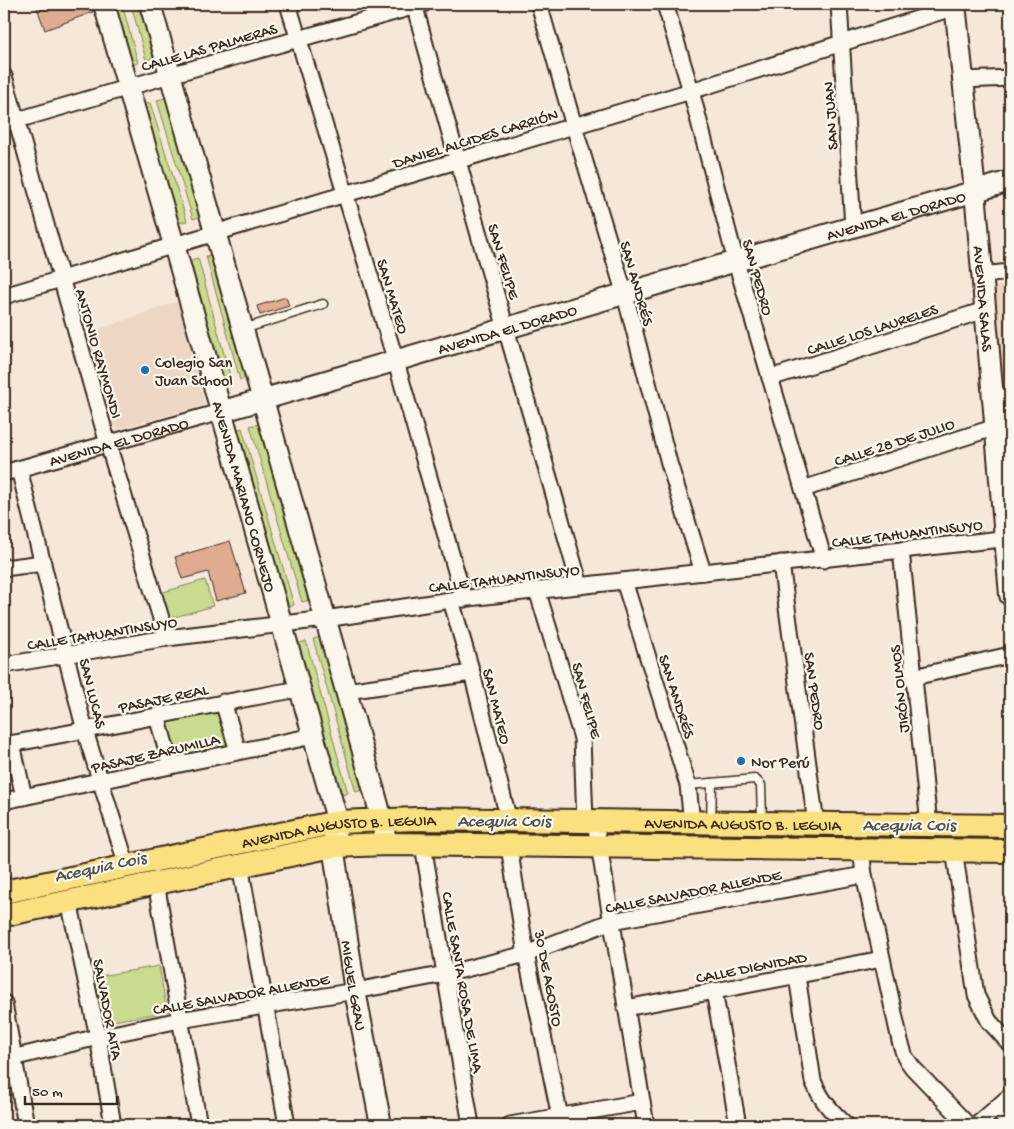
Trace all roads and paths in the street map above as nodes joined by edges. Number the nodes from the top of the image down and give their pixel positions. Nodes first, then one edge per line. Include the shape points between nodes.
1 (104, 4) edge
2 (150, 4) edge
3 (288, 4) edge
4 (539, 4) edge
5 (665, 4) edge
6 (839, 4) edge
7 (418, 5) edge
8 (955, 5) edge
9 (298, 39) junction
10 (842, 42) junction
11 (170, 75) junction
12 (4, 76) edge
13 (1010, 78) edge
14 (964, 80) junction
15 (127, 88) junction
16 (691, 91) junction
17 (10, 122) edge
18 (574, 126) junction
19 (457, 160) junction
20 (1010, 181) edge
21 (975, 191) junction
22 (345, 194) junction
23 (853, 227) junction
24 (216, 233) junction
25 (174, 245) junction
26 (736, 262) junction
27 (1010, 272) edge
28 (982, 275) junction
29 (61, 279) junction
30 (625, 295) junction
31 (4, 296) edge
32 (323, 304) dead end
33 (985, 310) junction
34 (242, 329) junction
35 (507, 329) junction
36 (396, 362) junction
37 (770, 378) junction
38 (1002, 396) edge
39 (264, 400) junction
40 (220, 412) junction
41 (996, 427) junction
42 (108, 444) junction
43 (19, 469) junction
44 (4, 473) edge
45 (803, 489) junction
46 (1008, 538) edge
47 (901, 550) junction
48 (824, 560) junction
49 (43, 563) junction
50 (781, 564) junction
51 (4, 568) edge
52 (703, 572) junction
53 (624, 581) junction
54 (580, 586) junction
55 (537, 590) junction
56 (1010, 595) edge
57 (458, 599) junction
58 (325, 619) junction
59 (281, 624) junction
60 (167, 638) junction
61 (66, 655) junction
62 (1010, 655) edge
63 (4, 665) edge
64 (472, 674) junction
65 (914, 677) junction
66 (300, 689) junction
67 (346, 691) junction
68 (223, 702) junction
69 (157, 716) junction
70 (85, 731) junction
71 (313, 736) junction
72 (8, 744) edge
73 (238, 751) junction
74 (171, 766) junction
75 (101, 782) junction
76 (712, 783) junction
77 (688, 785) junction
78 (24, 797) junction
79 (4, 801) edge
80 (382, 820) junction
81 (509, 821) junction
82 (592, 822) junction
83 (337, 823) junction
84 (702, 823) junction
85 (762, 823) junction
86 (816, 824) junction
87 (929, 825) junction
88 (1010, 826) edge
89 (387, 844) junction
90 (333, 845) junction
91 (423, 846) junction
92 (509, 846) junction
93 (599, 846) junction
94 (861, 849) junction
95 (954, 850) junction
96 (1010, 851) edge
97 (240, 865) junction
98 (127, 866) junction
99 (864, 875) junction
100 (156, 882) junction
101 (4, 892) edge
102 (69, 901) junction
103 (4, 915) edge
104 (612, 921) junction
105 (526, 954) junction
106 (882, 959) junction
107 (445, 974) junction
108 (797, 976) junction
109 (355, 991) junction
110 (714, 991) junction
111 (4, 1003) edge
112 (265, 1006) junction
113 (626, 1008) junction
114 (180, 1020) junction
115 (98, 1037) junction
116 (1010, 1044) edge
117 (9, 1059) edge
118 (1010, 1096) edge
119 (642, 1102) junction
120 (996, 1108) junction
121 (560, 1116) junction
122 (26, 1125) edge
123 (113, 1125) edge
124 (199, 1125) edge
125 (287, 1125) edge
126 (381, 1125) edge
127 (471, 1125) edge
128 (510, 1125) edge
129 (646, 1125) edge
130 (738, 1125) edge
131 (846, 1125) edge
132 (968, 1125) edge
133 (977, 1125) edge
134 (1010, 1125) edge

1 - 15 street, AVENIDA MARIANO CORNEJO
2 - 11 street
3 - 9 street, SAN MATEO
4 - 18 street, SAN ANDRÉS
5 - 16 street, SAN PEDRO
6 - 10 street, SAN JUAN
7 - 9 street, CALLE LAS PALMERAS
7 - 19 street, SAN FELIPE
8 - 10 street, DANIEL ALCIDES CARRIÓN
8 - 14 street, AVENIDA SALAS
9 - 11 street, CALLE LAS PALMERAS
9 - 22 street, SAN MATEO
10 - 16 street, DANIEL ALCIDES CARRIÓN
10 - 23 street, SAN JUAN
11 - 15 street, CALLE LAS PALMERAS
11 - 24 street
12 - 17 street, ANTONIO RAYMONDI
13 - 14 street
14 - 21 street, AVENIDA SALAS
15 - 17 street, CALLE LAS PALMERAS
15 - 25 street, AVENIDA MARIANO CORNEJO
16 - 18 street, DANIEL ALCIDES CARRIÓN
16 - 26 street, SAN PEDRO
17 - 29 street, ANTONIO RAYMONDI
18 - 19 street, DANIEL ALCIDES CARRIÓN
18 - 30 street, SAN ANDRÉS
19 - 22 street, DANIEL ALCIDES CARRIÓN
19 - 35 street, SAN FELIPE
20 - 21 street, AVENIDA EL DORADO
21 - 23 street, AVENIDA EL DORADO
21 - 28 street, AVENIDA SALAS
22 - 24 street, DANIEL ALCIDES CARRIÓN
22 - 36 street, SAN MATEO
23 - 26 street, AVENIDA EL DORADO
24 - 25 street, DANIEL ALCIDES CARRIÓN
24 - 34 street
25 - 29 street, DANIEL ALCIDES CARRIÓN
25 - 40 street, AVENIDA MARIANO CORNEJO
26 - 30 street, AVENIDA EL DORADO
26 - 37 street, SAN PEDRO
27 - 28 street
28 - 33 street, AVENIDA SALAS
29 - 31 street, DANIEL ALCIDES CARRIÓN
29 - 42 street, ANTONIO RAYMONDI
30 - 35 street, AVENIDA EL DORADO
30 - 52 street, SAN ANDRÉS via 668,463
32 - 34 lane
33 - 37 street, CALLE LOS LAURELES
33 - 38 street, AVENIDA SALAS
34 - 39 street
35 - 36 street, AVENIDA EL DORADO
35 - 54 street, SAN FELIPE
36 - 39 street, AVENIDA EL DORADO
36 - 57 street, SAN MATEO
37 - 45 street, SAN PEDRO
38 - 41 street, AVENIDA SALAS
39 - 40 street, AVENIDA EL DORADO
39 - 58 street
40 - 42 street, AVENIDA EL DORADO
40 - 59 street, AVENIDA MARIANO CORNEJO
41 - 45 street, CALLE 28 DE JULIO
41 - 46 street, AVENIDA SALAS
42 - 43 street, AVENIDA EL DORADO
42 - 60 street, ANTONIO RAYMONDI
43 - 44 street, AVENIDA EL DORADO
43 - 49 street, SAN LUCAS
45 - 48 street, SAN PEDRO
46 - 47 street, CALLE TAHUANTINSUYO
46 - 56 street, AVENIDA SALAS
47 - 48 street, CALLE TAHUANTINSUYO
47 - 65 street, JIRÓN OLMOS
48 - 50 street, CALLE TAHUANTINSUYO
49 - 51 street
49 - 61 street, SAN LUCAS
50 - 52 street, CALLE TAHUANTINSUYO
50 - 86 street, SAN PEDRO
52 - 53 street, CALLE TAHUANTINSUYO
53 - 54 street, CALLE TAHUANTINSUYO
53 - 77 street, SAN ANDRÉS
54 - 55 street, CALLE TAHUANTINSUYO
55 - 57 street, CALLE TAHUANTINSUYO
55 - 82 street, SAN FELIPE via 582,738
57 - 58 street, CALLE TAHUANTINSUYO
57 - 64 street, SAN MATEO
58 - 59 street, CALLE TAHUANTINSUYO
58 - 67 street
59 - 60 street, CALLE TAHUANTINSUYO
59 - 66 street, AVENIDA MARIANO CORNEJO
60 - 61 street, CALLE TAHUANTINSUYO
61 - 63 street, CALLE TAHUANTINSUYO
61 - 70 street, SAN LUCAS
62 - 65 street
64 - 67 street
64 - 81 street, SAN MATEO
65 - 87 street, JIRÓN OLMOS
66 - 68 street, PASAJE REAL
66 - 71 street, AVENIDA MARIANO CORNEJO
67 - 80 street
68 - 69 street, PASAJE REAL
68 - 73 street
69 - 70 street, PASAJE REAL
69 - 74 street
70 - 72 street, PASAJE REAL
70 - 75 street, SAN LUCAS
71 - 73 street, PASAJE ZARUMILLA
71 - 83 street, AVENIDA MARIANO CORNEJO
72 - 78 street
73 - 74 street, PASAJE ZARUMILLA
74 - 75 street, PASAJE ZARUMILLA
75 - 78 street, PASAJE ZARUMILLA
75 - 98 street, SAN LUCAS
76 - 77 lane
76 - 84 lane
76 - 85 lane via 758,781 761,785
77 - 84 street, SAN ANDRÉS
78 - 79 street, PASAJE ZARUMILLA
80 - 81 main road, AVENIDA AUGUSTO B. LEGUIA
80 - 83 main road, AVENIDA AUGUSTO B. LEGUIA
80 - 89 street
81 - 82 main road, AVENIDA AUGUSTO B. LEGUIA
82 - 84 main road, AVENIDA AUGUSTO B. LEGUIA
82 - 93 street, SAN FELIPE
83 - 90 street, AVENIDA MARIANO CORNEJO
83 - 98 main road, AVENIDA AUGUSTO B. LEGUIA
84 - 85 main road, AVENIDA AUGUSTO B. LEGUIA
85 - 86 main road, AVENIDA AUGUSTO B. LEGUIA
86 - 87 main road, AVENIDA AUGUSTO B. LEGUIA
87 - 88 main road, AVENIDA AUGUSTO B. LEGUIA
89 - 90 main road, AVENIDA AUGUSTO B. LEGUIA
89 - 91 main road, AVENIDA AUGUSTO B. LEGUIA
90 - 97 main road, AVENIDA AUGUSTO B. LEGUIA
90 - 109 street, MIGUEL GRAU
91 - 92 main road, AVENIDA AUGUSTO B. LEGUIA
91 - 107 street, CALLE SANTA ROSA DE LIMA
92 - 93 main road, AVENIDA AUGUSTO B. LEGUIA
92 - 105 street, 30 DE AGOSTO
93 - 94 main road, AVENIDA AUGUSTO B. LEGUIA
93 - 104 street, SAN FELIPE
94 - 95 main road, AVENIDA AUGUSTO B. LEGUIA
94 - 99 street
95 - 96 main road, AVENIDA AUGUSTO B. LEGUIA
95 - 116 street via 976,995 989,1021
97 - 100 main road, AVENIDA AUGUSTO B. LEGUIA
97 - 112 street
98 - 101 main road, AVENIDA AUGUSTO B. LEGUIA
99 - 104 street, CALLE SALVADOR ALLENDE
99 - 106 street
100 - 102 main road, AVENIDA AUGUSTO B. LEGUIA
100 - 114 street
102 - 103 main road, AVENIDA AUGUSTO B. LEGUIA
102 - 115 street, SALVADOR AITA
104 - 105 street, CALLE SALVADOR ALLENDE
104 - 113 street, SAN FELIPE
105 - 107 street, CALLE SALVADOR ALLENDE
105 - 121 street, 30 DE AGOSTO
106 - 108 street, CALLE DIGNIDAD
106 - 132 street via 905,1057
107 - 109 street, CALLE SALVADOR ALLENDE
107 - 127 street, CALLE SANTA ROSA DE LIMA
108 - 110 street, CALLE DIGNIDAD
108 - 131 street via 814,1081 826,1107
109 - 112 street, CALLE SALVADOR ALLENDE
109 - 126 street, MIGUEL GRAU
110 - 113 street, CALLE DIGNIDAD
110 - 130 street
111 - 117 street
112 - 114 street, CALLE SALVADOR ALLENDE
112 - 125 street
113 - 119 street, SAN FELIPE
114 - 115 street, CALLE SALVADOR ALLENDE
114 - 124 street
115 - 117 street, CALLE SALVADOR ALLENDE
115 - 123 street, SALVADOR AITA
117 - 122 street
118 - 120 street
119 - 121 street
119 - 129 street, SAN FELIPE
120 - 133 street
120 - 134 street
121 - 128 street

